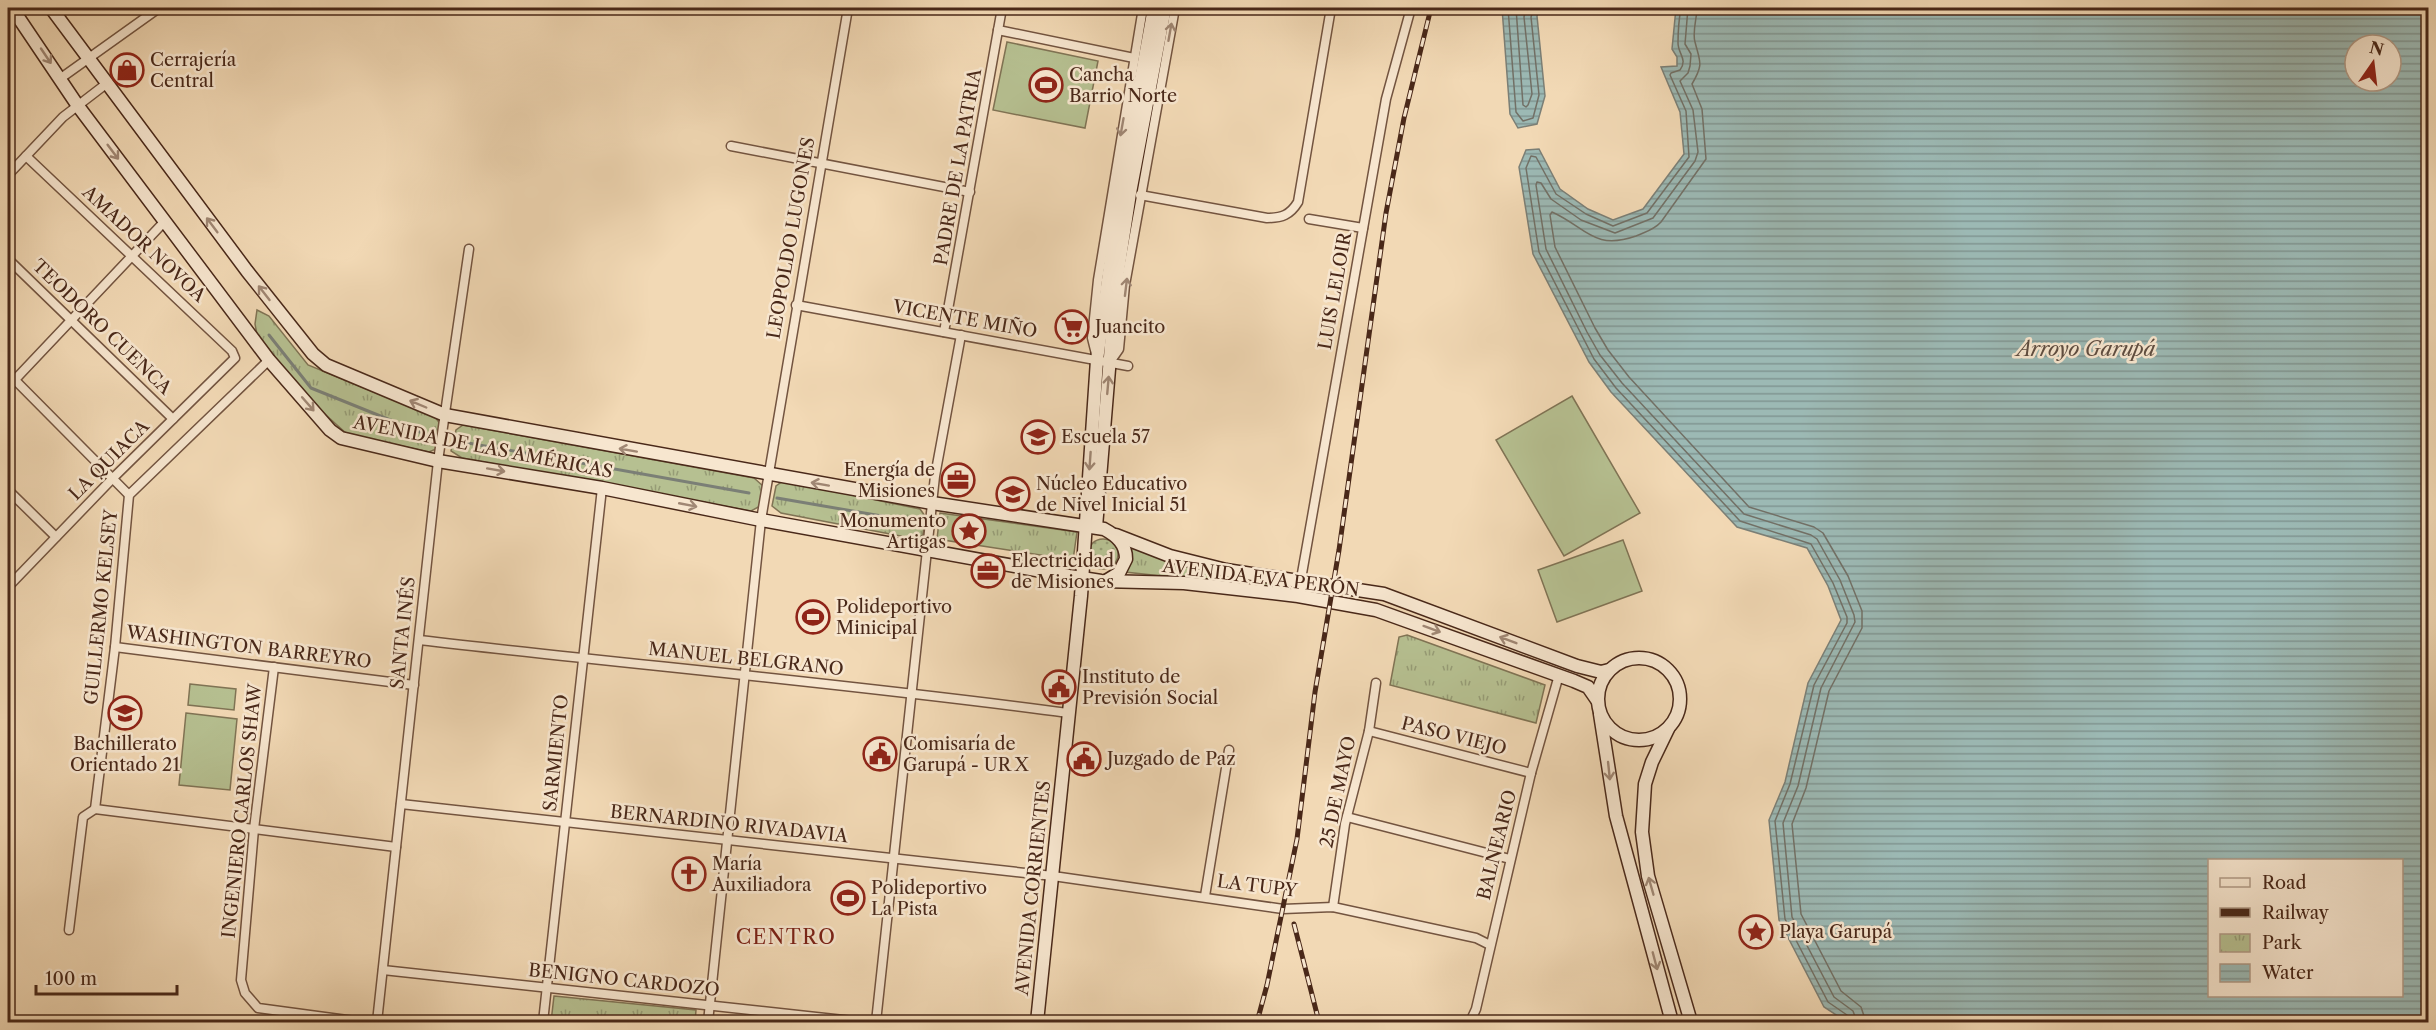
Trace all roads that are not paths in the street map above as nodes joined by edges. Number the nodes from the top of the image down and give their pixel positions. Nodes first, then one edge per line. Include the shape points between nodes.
1 (12, 8) edge
2 (51, 8) edge
3 (159, 8) edge
4 (848, 8) edge
5 (1002, 8) edge
6 (1143, 8) edge
7 (1154, 8) edge
8 (1165, 8) edge
9 (1175, 8) edge
10 (1330, 8) edge
11 (1411, 8) edge
12 (998, 30) junction
13 (1134, 58) junction
14 (88, 59) junction
15 (61, 78) junction
16 (106, 84) junction
17 (78, 106) junction
18 (731, 146) dead end
19 (26, 156) junction
20 (821, 162) junction
21 (8, 176) edge
22 (970, 192) junction
23 (1140, 195) junction
24 (1309, 219) dead end
25 (165, 221) junction
26 (1363, 228) junction
27 (469, 249) dead end
28 (132, 255) junction
29 (8, 259) edge
30 (796, 305) junction
31 (71, 319) junction
32 (944, 332) junction
33 (961, 335) junction
34 (235, 358) joint
35 (269, 360) junction
36 (1103, 362) junction
37 (1128, 366) dead end
38 (11, 376) edge
39 (8, 387) edge
40 (445, 415) junction
41 (173, 419) junction
42 (438, 461) junction
43 (767, 474) junction
44 (113, 478) junction
45 (602, 488) junction
46 (8, 490) edge
47 (129, 495) junction
48 (932, 503) junction
49 (761, 520) junction
50 (1091, 527) junction
51 (1114, 534) junction
52 (56, 537) junction
53 (927, 549) junction
54 (1081, 578) junction
55 (1106, 581) junction
56 (1299, 582) junction
57 (8, 587) edge
58 (1298, 596) junction
59 (419, 640) junction
60 (115, 647) junction
61 (583, 659) junction
62 (274, 667) junction
63 (1609, 670) junction
64 (745, 674) junction
65 (1559, 675) junction
66 (1376, 683) dead end
67 (414, 685) junction
68 (912, 694) junction
69 (1597, 700) junction
70 (1068, 713) junction
71 (1600, 714) junction
72 (1668, 729) junction
73 (1369, 731) junction
74 (1229, 750) dead end
75 (1532, 773) junction
76 (401, 804) junction
77 (95, 808) junction
78 (1347, 817) junction
79 (565, 822) junction
80 (254, 829) junction
81 (726, 840) junction
82 (396, 847) junction
83 (894, 859) junction
84 (1510, 859) junction
85 (1053, 876) junction
86 (1205, 896) junction
87 (1333, 907) junction
88 (69, 930) dead end
89 (1490, 945) junction
90 (383, 970) junction
91 (547, 988) junction
92 (709, 1005) junction
93 (362, 1023) edge
94 (377, 1023) edge
95 (543, 1023) edge
96 (708, 1023) edge
97 (862, 1023) edge
98 (876, 1023) edge
99 (1037, 1023) edge
100 (1470, 1023) edge
101 (1672, 1023) edge
102 (1691, 1023) edge

1 -> 15 main road, AVENIDA DE LAS AMÉRICAS
2 - 14 main road, AVENIDA DE LAS AMÉRICAS
3 - 14 street
4 - 20 street, LEOPOLDO LUGONES
5 - 12 street, PADRE DE LA PATRIA
6 - 13 street
7 - 36 main road via 1119,203
8 - 36 main road
23 -> 9 street
10 - 23 street via 1298,202 1286,216 1267,218
11 - 26 street, LUIS LELOIR via 1386,99
12 - 13 street
12 - 22 street, PADRE DE LA PATRIA
13 -> 36 street via 1092,338
14 - 15 street
14 - 16 main road, AVENIDA DE LAS AMÉRICAS
15 - 17 main road, AVENIDA DE LAS AMÉRICAS
16 - 17 street
40 -> 16 main road, AVENIDA DE LAS AMÉRICAS via 326,365 313,354
17 - 19 street
17 -> 25 main road, AVENIDA DE LAS AMÉRICAS
18 - 20 street
19 - 21 street
19 - 28 street, AMADOR NOVOA
20 - 22 street
20 - 30 street, LEOPOLDO LUGONES
22 - 32 street, PADRE DE LA PATRIA
36 -> 23 street via 1119,349
24 - 26 street
25 - 28 street
25 - 35 main road, AVENIDA DE LAS AMÉRICAS
26 - 56 street, LUIS LELOIR
27 - 40 street, SANTA INÉS
28 - 31 street
28 - 34 street, AMADOR NOVOA
29 - 31 street, TEODORO CUENCA
30 - 32 street, VICENTE MIÑO
30 - 43 street, LEOPOLDO LUGONES
31 - 38 street
31 - 41 street, TEODORO CUENCA
32 - 33 street, VICENTE MIÑO
33 - 36 street, VICENTE MIÑO
33 - 48 street
34 - 41 street, LA QUIACA
35 -> 42 main road, AVENIDA DE LAS AMÉRICAS via 341,438
35 - 47 street, GUILLERMO KELSEY
36 - 37 street, VICENTE MIÑO
36 - 50 main road, AVENIDA CORRIENTES
38 - 39 street
38 - 44 street
40 - 42 street, SANTA INÉS
43 -> 40 main road, AVENIDA DE LAS AMÉRICAS
41 - 44 street, LA QUIACA
42 -> 45 main road, AVENIDA DE LAS AMÉRICAS
42 - 59 street, SANTA INÉS
48 -> 43 main road, AVENIDA DE LAS AMÉRICAS
43 - 49 street, LEOPOLDO LUGONES
44 - 47 street
44 - 52 street, LA QUIACA
45 -> 49 main road, AVENIDA DE LAS AMÉRICAS
45 - 61 street, SARMIENTO
46 - 52 street
47 - 60 street, GUILLERMO KELSEY
48 - 50 main road, AVENIDA DE LAS AMÉRICAS
48 - 53 street
49 - 53 main road, AVENIDA DE LAS AMÉRICAS
49 - 64 street, LEOPOLDO LUGONES
50 - 51 main road, AVENIDA EVA PERÓN
50 - 54 main road, AVENIDA CORRIENTES
51 - 55 main road via 1126,552 1126,559 1119,573
51 - 56 main road, AVENIDA EVA PERÓN via 1170,556
52 - 57 street, LA QUIACA
53 - 54 main road, AVENIDA DE LAS AMÉRICAS
53 - 68 street
54 - 55 main road, AVENIDA EVA PERÓN
54 - 70 main road, AVENIDA CORRIENTES
55 - 58 main road, AVENIDA EVA PERÓN via 1184,583
56 - 58 street, LUIS LELOIR
63 -> 56 main road, AVENIDA EVA PERÓN via 1600,672 1577,666 1384,594
58 -> 65 main road, AVENIDA EVA PERÓN via 1395,616
59 - 61 street, MANUEL BELGRANO
59 - 67 street, SANTA INÉS
60 - 62 street, WASHINGTON BARREYRO
60 - 77 street, GUILLERMO KELSEY
61 - 64 street, MANUEL BELGRANO
61 - 79 street, SARMIENTO
62 - 67 street, WASHINGTON BARREYRO
62 - 80 street, INGENIERO CARLOS SHAW
63 - 69 main road
63 - 72 main road via 1633,657 1653,660 1671,671 1681,694 1676,719
64 - 68 street, MANUEL BELGRANO
64 - 81 street, LEOPOLDO LUGONES
65 - 69 main road, AVENIDA EVA PERÓN via 1588,687
65 - 75 street, BALNEARIO
66 - 73 street, 25 DE MAYO
67 - 76 street, SANTA INÉS
68 - 70 street, MANUEL BELGRANO
68 - 83 street
69 - 71 main road
70 - 85 main road, AVENIDA CORRIENTES
71 - 72 main road via 1615,732 1635,740 1654,738
71 -> 101 main road via 1616,816
102 -> 72 main road via 1648,876 1642,832 1645,784
73 - 75 street, PASO VIEJO
73 - 78 street, 25 DE MAYO
74 - 86 street
75 - 84 street, BALNEARIO
76 - 79 street, BERNARDINO RIVADAVIA
76 - 82 street, SANTA INÉS
77 - 80 street
77 - 88 street via 83,817
78 - 84 street
78 - 87 street, 25 DE MAYO
79 - 81 street, BERNARDINO RIVADAVIA
79 - 91 street, SARMIENTO
80 - 82 street
80 - 93 street, INGENIERO CARLOS SHAW via 241,963 245,993 258,1008
81 - 83 street, BERNARDINO RIVADAVIA
81 - 92 street, LEOPOLDO LUGONES
82 - 90 street, SANTA INÉS
83 - 85 street, BERNARDINO RIVADAVIA
83 - 98 street
84 - 89 street, BALNEARIO
85 - 86 street, LA TUPY
85 - 99 main road, AVENIDA CORRIENTES
86 - 87 street, LA TUPY via 1283,909
87 - 89 street, LA TUPY via 1476,938
89 - 100 street, BALNEARIO
90 - 91 street, BENIGNO CARDOZO
90 - 94 street, SANTA INÉS
91 - 92 street, BENIGNO CARDOZO
91 - 95 street, SARMIENTO
92 - 96 street, LEOPOLDO LUGONES
92 - 97 street, BENIGNO CARDOZO

